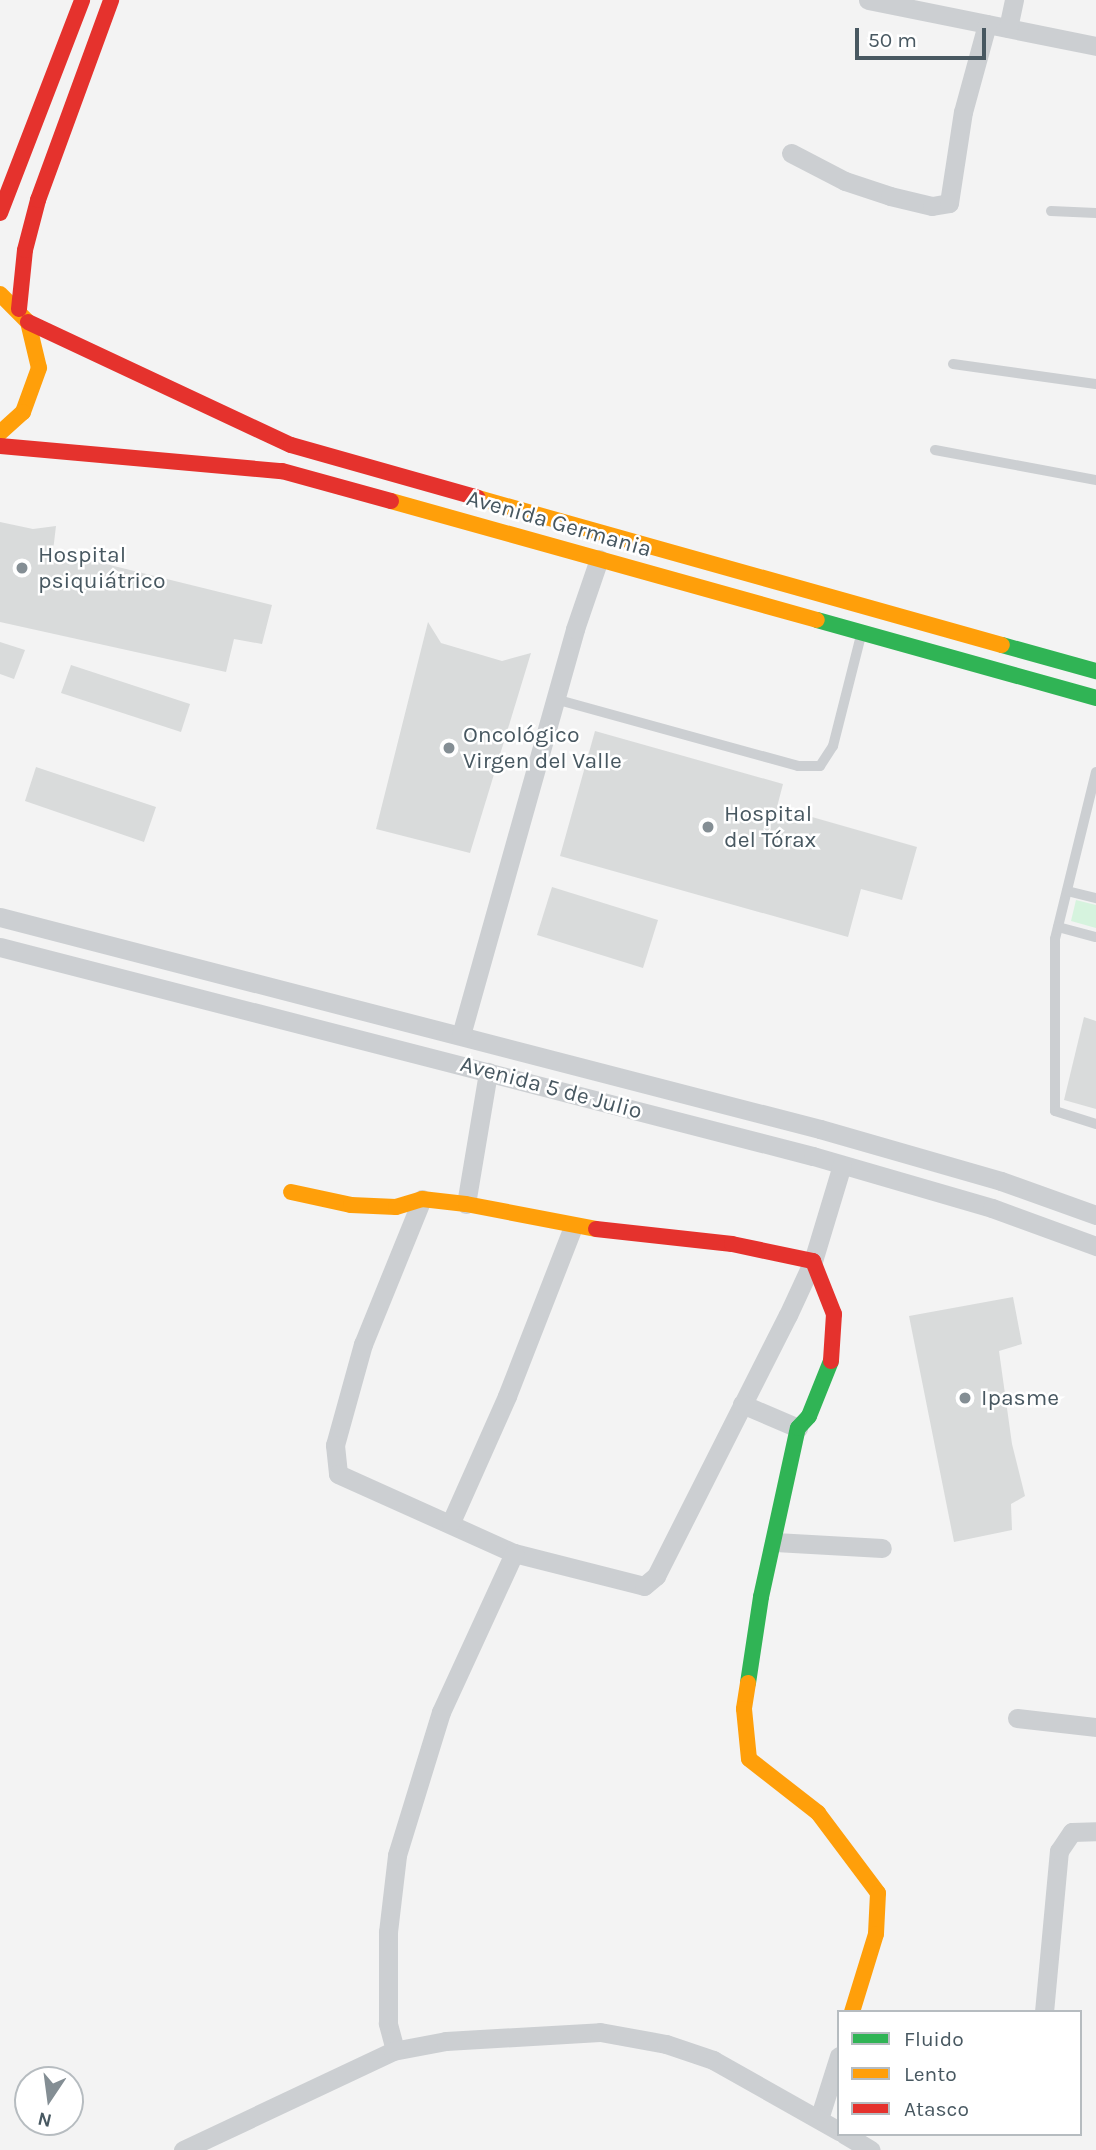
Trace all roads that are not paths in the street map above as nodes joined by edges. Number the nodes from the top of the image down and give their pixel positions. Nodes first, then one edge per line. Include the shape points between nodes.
1 (82, 0) edge
2 (111, 0) edge
3 (867, 0) edge
4 (1014, 0) edge
5 (987, 24) junction
6 (1008, 28) junction
7 (1096, 46) edge
8 (791, 153) dead end
9 (1051, 211) dead end
10 (0, 213) edge
11 (1096, 213) edge
12 (0, 294) edge
13 (24, 315) junction
14 (953, 364) dead end
15 (1096, 384) edge
16 (0, 433) edge
17 (0, 446) edge
18 (935, 450) dead end
19 (1096, 480) edge
20 (599, 559) junction
21 (861, 633) junction
22 (1096, 671) edge
23 (1096, 698) edge
24 (555, 699) junction
25 (1096, 772) edge
26 (1067, 891) junction
27 (1096, 898) edge
28 (0, 917) edge
29 (1058, 927) junction
30 (1096, 937) edge
31 (0, 947) edge
32 (461, 1035) junction
33 (488, 1072) junction
34 (1096, 1124) edge
35 (842, 1165) junction
36 (291, 1192) dead end
37 (422, 1199) junction
38 (466, 1204) junction
39 (1096, 1215) edge
40 (573, 1227) junction
41 (1096, 1246) edge
42 (813, 1261) junction
43 (742, 1404) junction
44 (798, 1428) junction
45 (451, 1522) junction
46 (775, 1542) junction
47 (882, 1548) dead end
48 (514, 1553) junction
49 (1017, 1718) dead end
50 (1096, 1727) edge
51 (1096, 1831) edge
52 (853, 2010) edge
53 (1045, 2010) edge
54 (395, 2050) junction
55 (837, 2062) edge
56 (819, 2119) junction
57 (837, 2130) edge
58 (847, 2136) edge
59 (183, 2150) edge
60 (871, 2150) edge

1 - 10 street
2 - 13 street via 38,200 25,250
3 - 5 street
4 - 6 street
5 - 6 street
5 - 8 street via 963,112 949,203 932,206 890,196 845,181
6 - 7 street
9 - 11 lane
12 - 13 street, Avenida Germania
13 - 16 street via 39,352 37,384 23,412
13 - 22 street, Avenida Germania via 298,447
14 - 15 lane
17 - 20 street, Avenida Germania via 275,469
18 - 19 lane
20 - 21 street, Avenida Germania
20 - 24 street
21 - 23 street, Avenida Germania
21 - 24 lane via 833,746 820,766 798,766
24 - 32 street
25 - 26 lane
26 - 27 lane
26 - 29 lane
28 - 32 street, Avenida 5 de Julio
29 - 30 lane
29 - 34 lane via 1055,1111
31 - 33 street, Avenida 5 de Julio
32 - 39 street, Avenida 5 de Julio via 820,1129 1001,1181
33 - 35 street, Avenida 5 de Julio
33 - 38 street
35 - 41 street, Avenida 5 de Julio via 992,1208
35 - 42 street
36 - 37 street via 351,1205 396,1207
37 - 38 street
37 - 45 street via 363,1344 335,1445 338,1474
38 - 40 street
40 - 42 street via 732,1244
40 - 45 street via 508,1396
42 - 43 street
42 - 44 street via 834,1314 831,1362 809,1416
43 - 44 street
43 - 48 street via 656,1576 644,1586
44 - 46 street
45 - 48 street
46 - 47 street
46 - 52 street via 761,1597 744,1709 749,1759 818,1813 862,1866 878,1894 876,1934
48 - 54 street via 441,1712 397,1855 388,1945 388,2023
49 - 50 street
51 - 53 street via 1072,1832 1059,1851
54 - 56 street via 446,2041 600,2032 666,2044 713,2060
54 - 59 street
55 - 56 street
56 - 57 street
58 - 60 street

